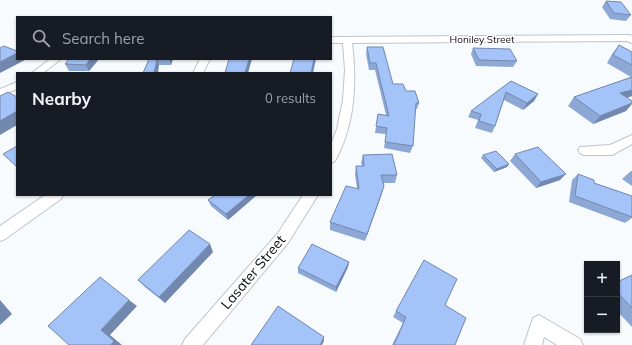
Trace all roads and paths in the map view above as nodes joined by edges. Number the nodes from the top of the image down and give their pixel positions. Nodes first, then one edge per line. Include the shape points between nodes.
1 (332, 40) edge
2 (347, 40) junction
3 (632, 40) edge
4 (55, 60) edge
5 (204, 60) edge
6 (39, 72) edge
7 (198, 72) edge
8 (16, 85) edge
9 (0, 93) edge
10 (632, 139) edge
11 (584, 150) dead end
12 (332, 155) edge
13 (55, 196) edge
14 (310, 196) edge
15 (0, 234) edge
16 (191, 345) edge
17 (533, 345) edge
18 (574, 345) edge

1 - 2 street, Honiley Street
2 - 3 street, Honiley Street
2 - 12 street via 351,64 351,91 345,120
4 - 6 street
5 - 7 street
8 - 9 street
10 - 11 street via 612,150
13 - 15 street
14 - 16 street, Lasater Street via 278,243
17 - 18 street via 538,324

